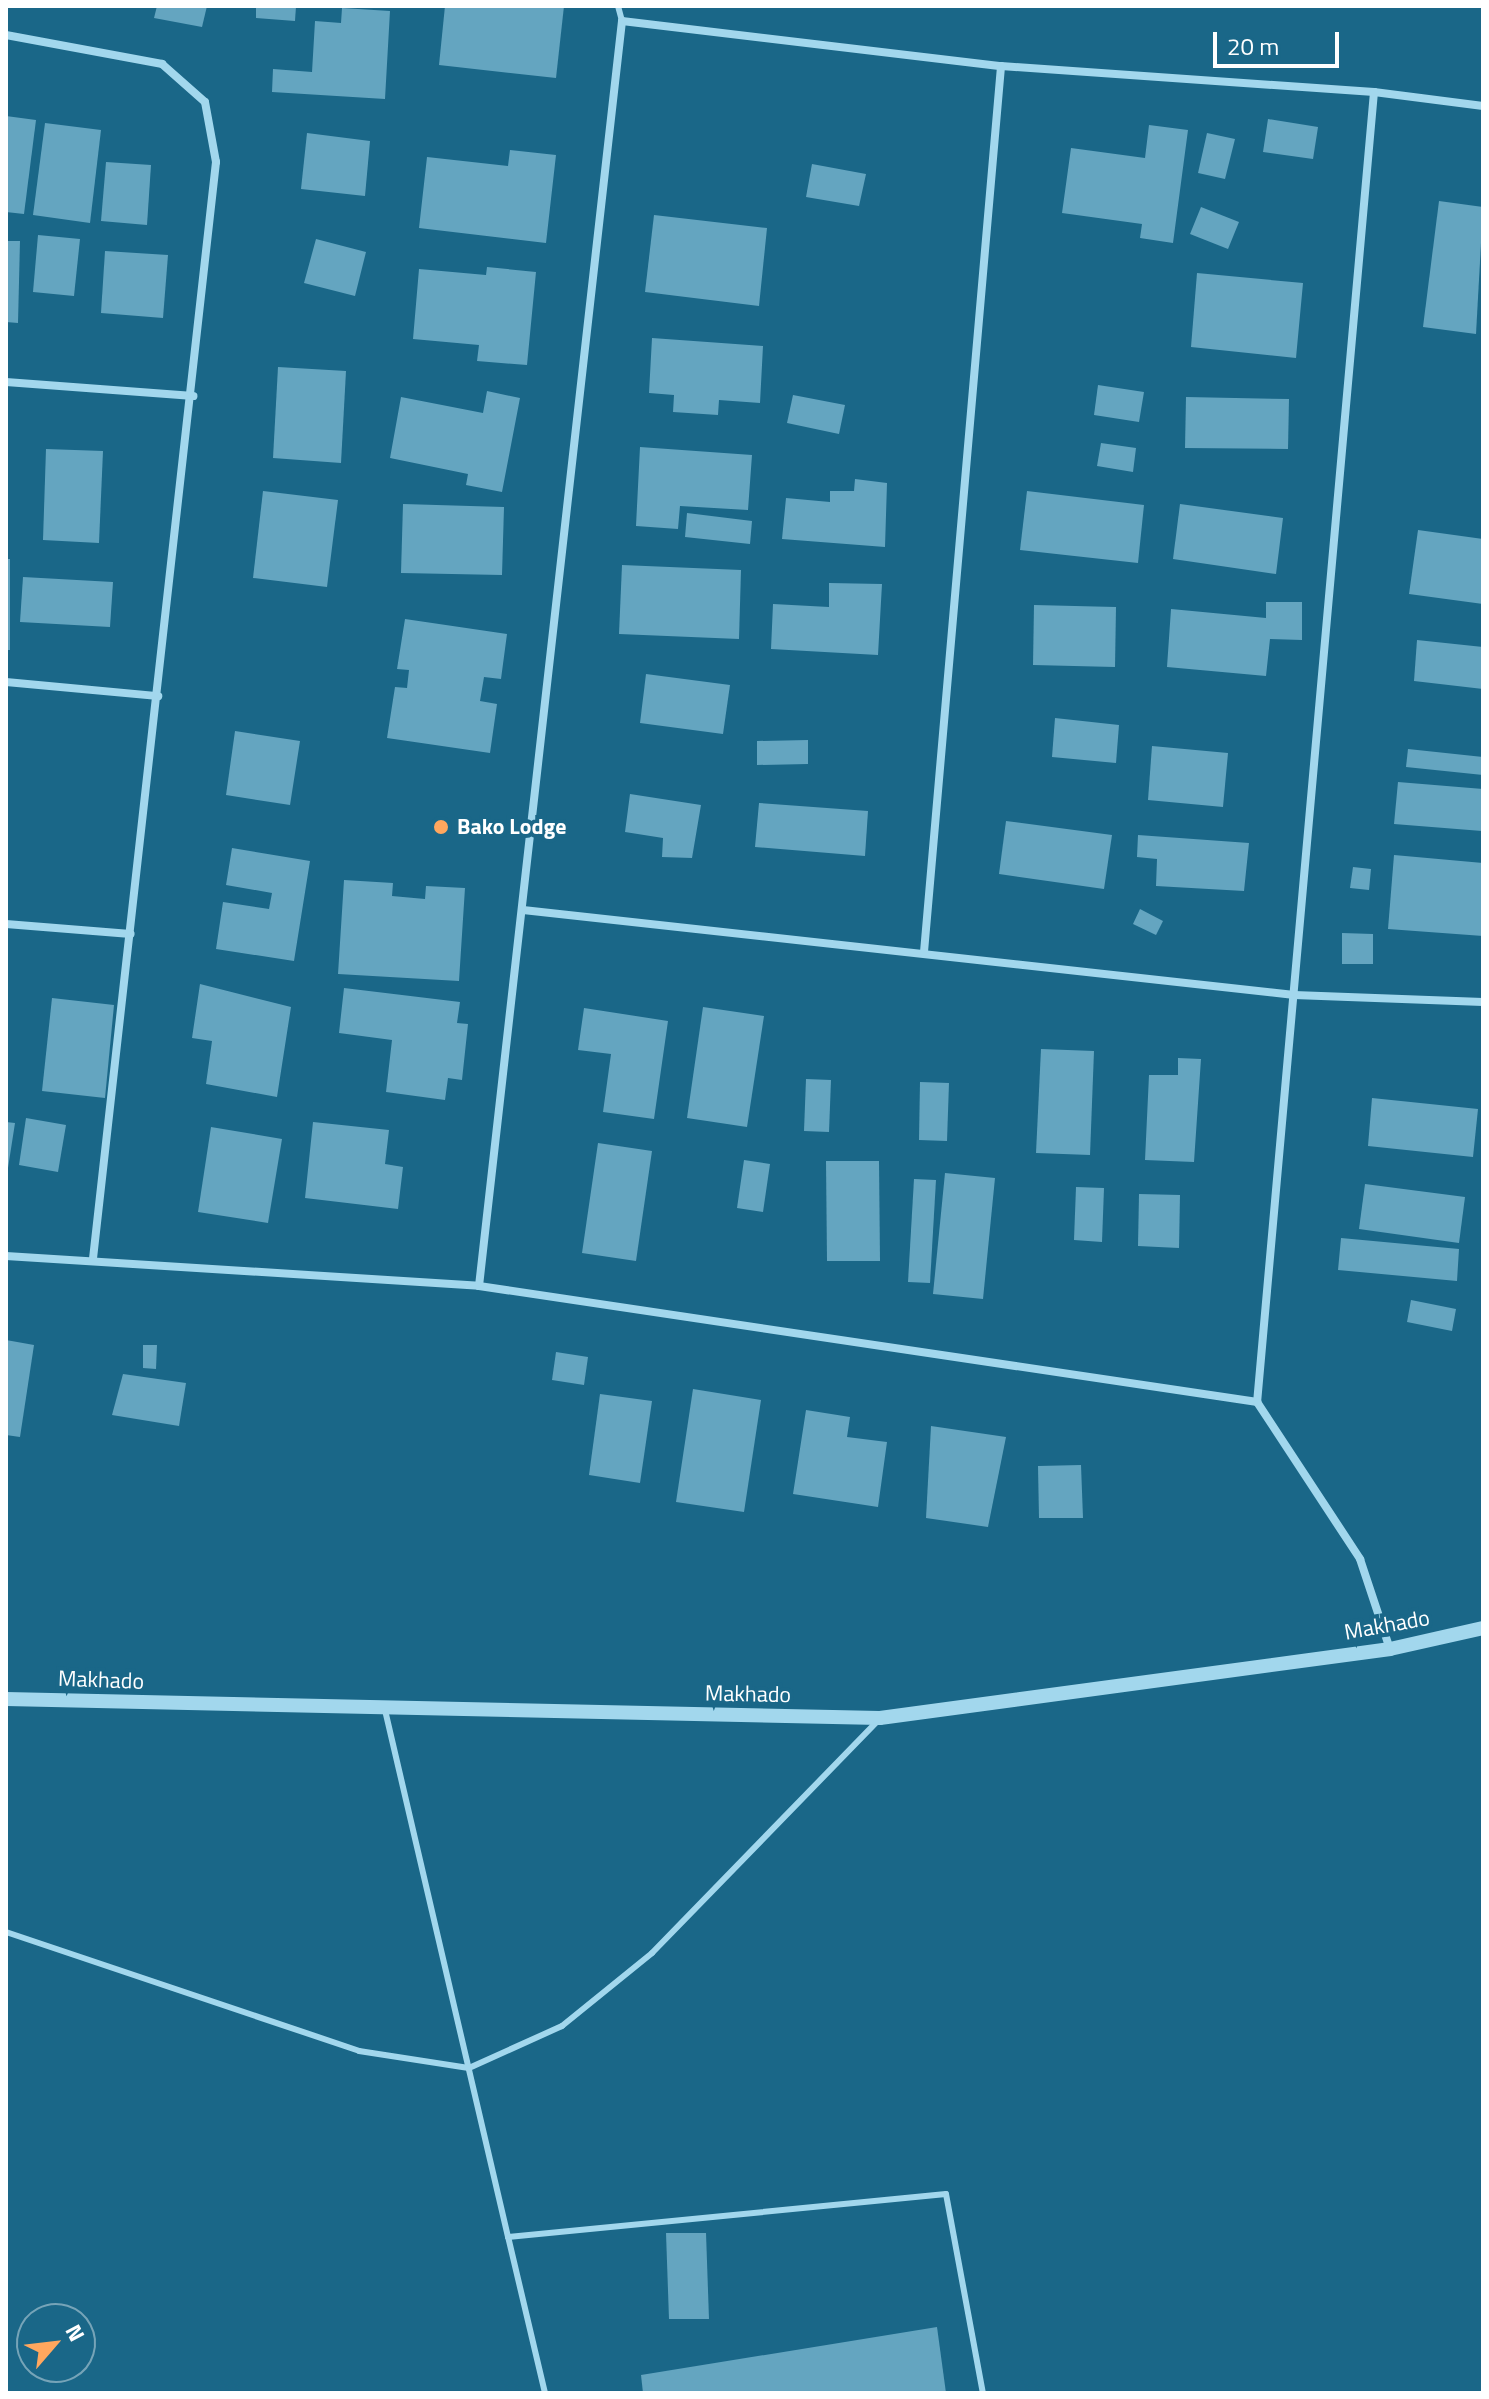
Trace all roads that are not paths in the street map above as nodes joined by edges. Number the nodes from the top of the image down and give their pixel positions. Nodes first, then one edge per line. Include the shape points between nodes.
1 (618, 6) edge
2 (622, 21) junction
3 (6, 35) edge
4 (1001, 66) junction
5 (1374, 92) junction
6 (1483, 106) edge
7 (6, 382) edge
8 (193, 396) junction
9 (6, 682) edge
10 (158, 696) junction
11 (523, 910) junction
12 (6, 924) edge
13 (131, 934) junction
14 (924, 952) junction
15 (1294, 995) junction
16 (1483, 1002) edge
17 (6, 1256) edge
18 (93, 1258) junction
19 (479, 1286) junction
20 (1257, 1402) junction
21 (1483, 1628) edge
22 (1390, 1649) junction
23 (6, 1699) edge
24 (385, 1710) junction
25 (880, 1718) junction
26 (6, 1932) edge
27 (469, 2068) junction
28 (508, 2237) junction
29 (545, 2393) edge
30 (983, 2393) edge

1 - 2 lane
2 - 4 street
2 - 11 street
3 - 8 street via 162,64 205,102 216,162
4 - 5 street
4 - 14 street
5 - 6 street
5 - 15 street
7 - 8 street
8 - 10 street
9 - 10 street
10 - 13 street
11 - 14 street
11 - 19 street
12 - 13 street
13 - 18 street
14 - 15 street
15 - 16 street
15 - 20 street
17 - 18 street
18 - 19 street
19 - 20 street
20 - 22 street via 1360,1559
21 - 22 street, Makhado
22 - 25 street, Makhado
23 - 24 street, Makhado
24 - 25 street, Makhado
24 - 27 lane
25 - 27 lane via 759,1834 652,1953 562,2026
26 - 27 lane via 359,2051
27 - 28 lane
28 - 29 lane
28 - 30 lane via 946,2194

